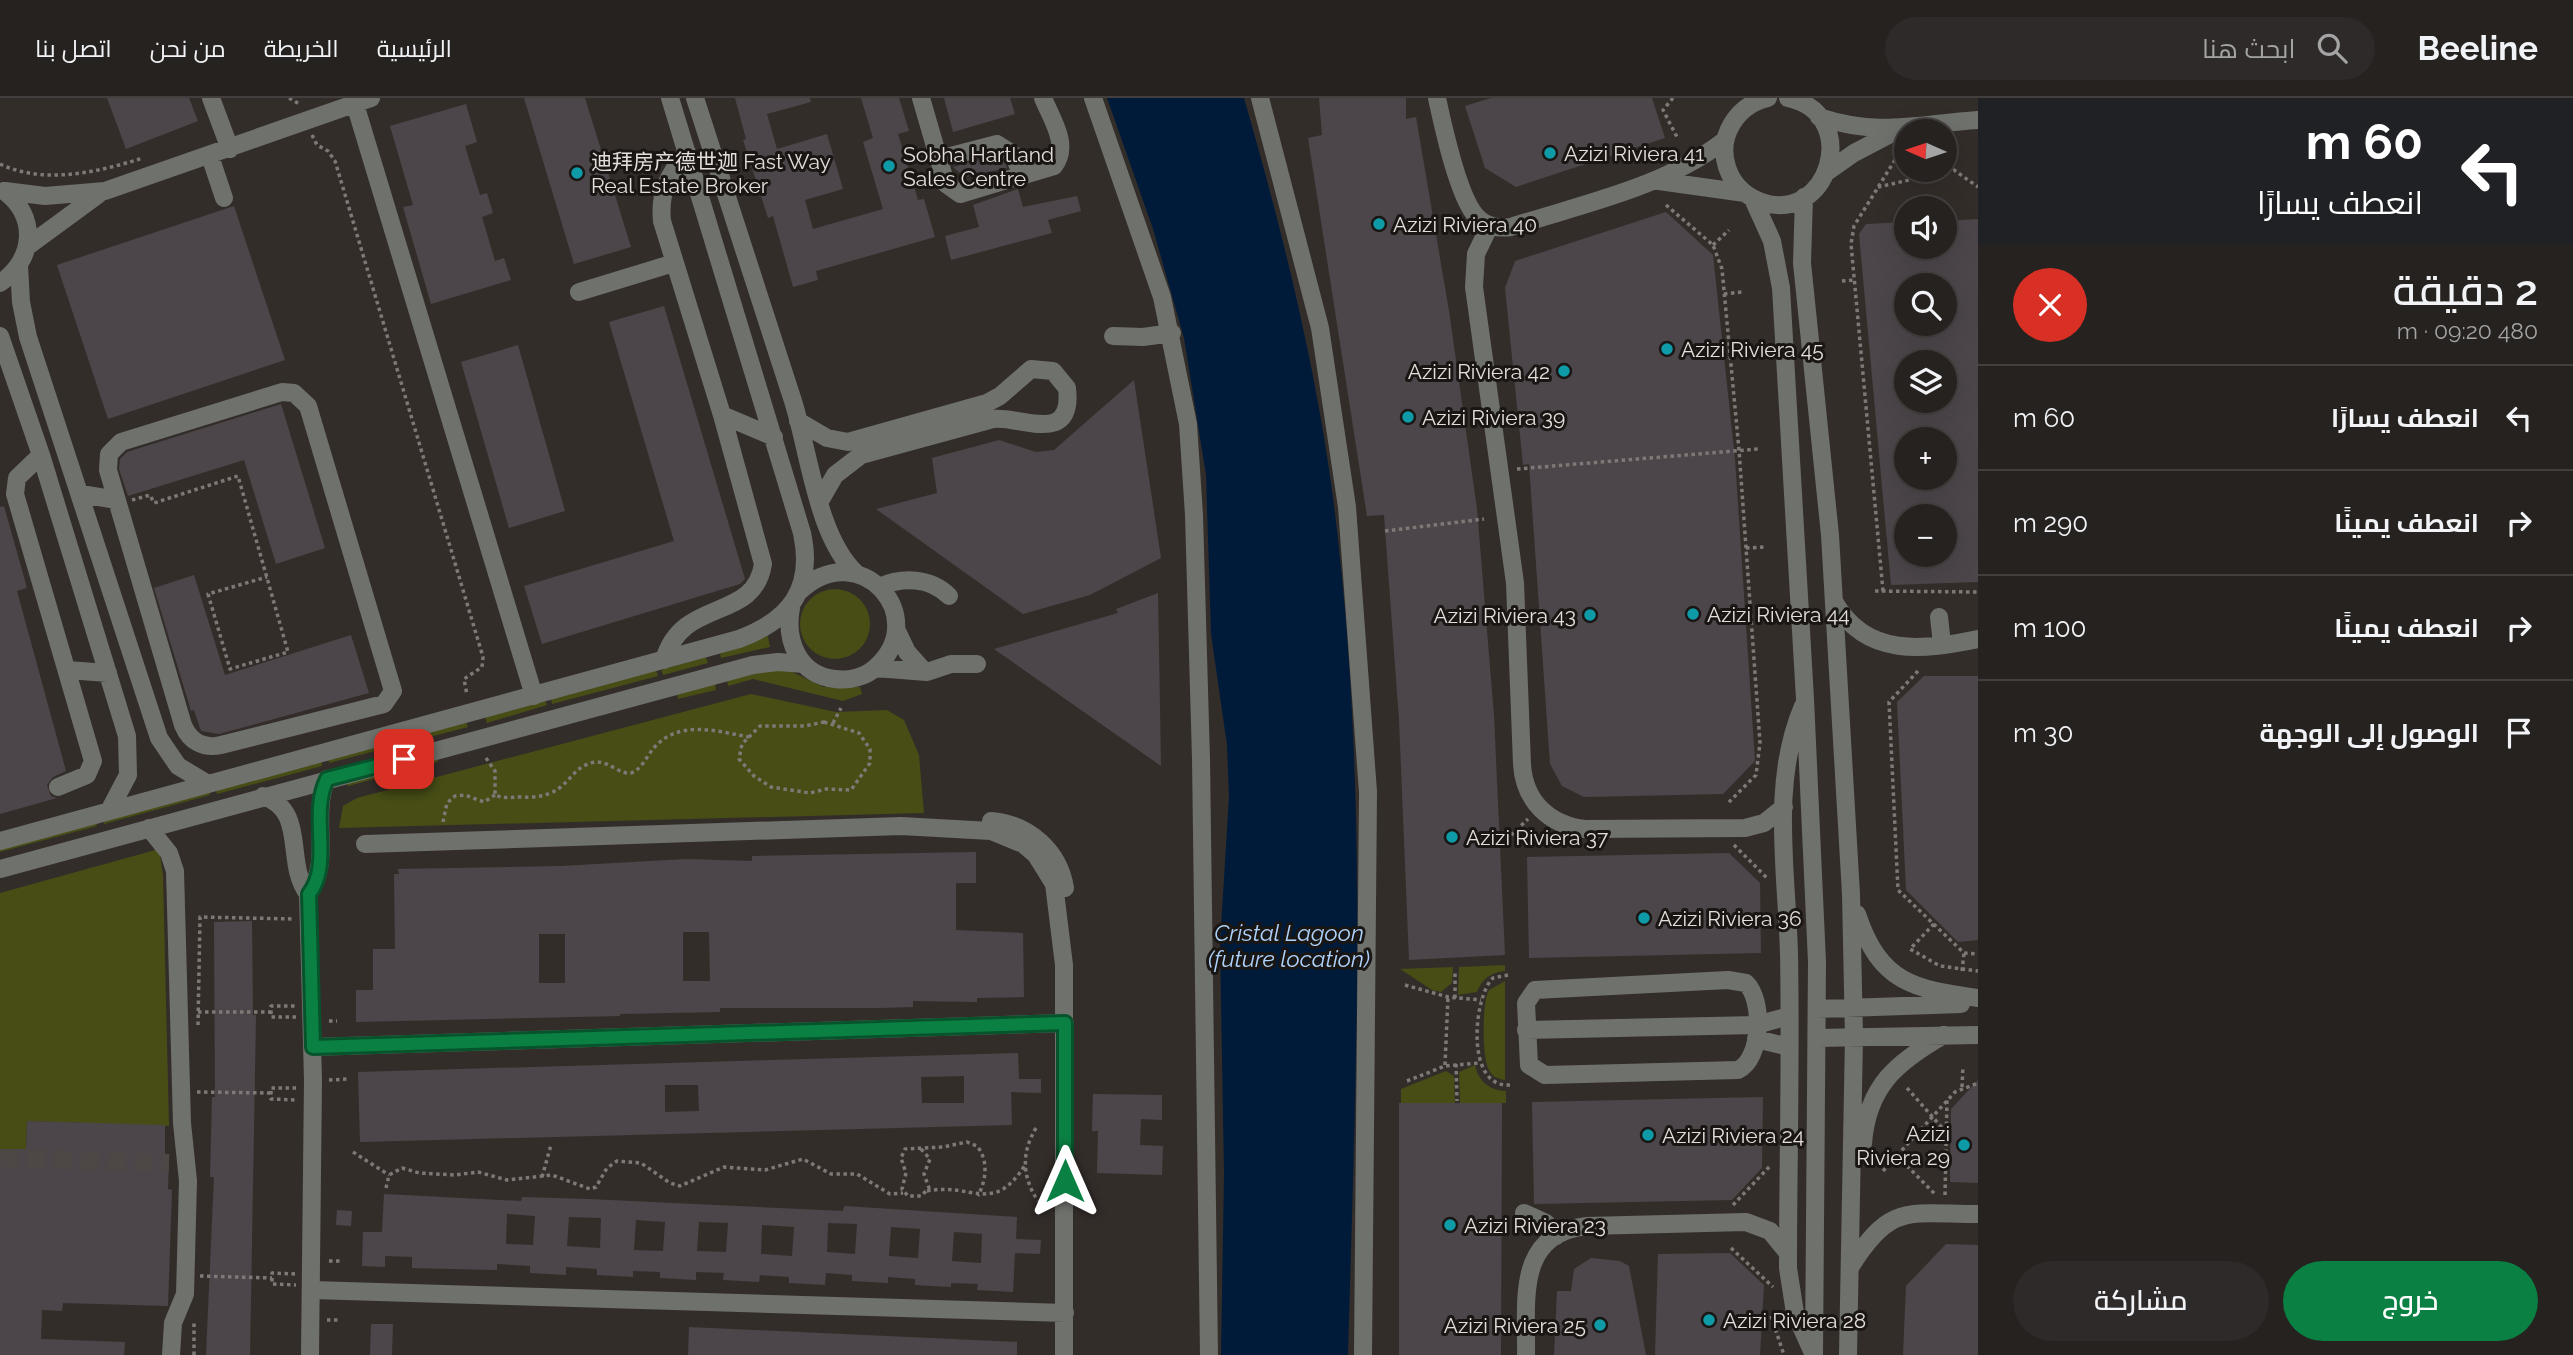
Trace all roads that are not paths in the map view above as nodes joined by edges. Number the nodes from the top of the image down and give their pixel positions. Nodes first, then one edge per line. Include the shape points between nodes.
1 (211, 98) edge
2 (670, 98) edge
3 (695, 98) edge
4 (921, 98) edge
5 (1043, 98) edge
6 (1093, 98) edge
7 (1259, 98) edge
8 (1437, 98) edge
9 (1768, 98) edge
10 (1788, 98) edge
11 (363, 101) edge
12 (1819, 117) junction
13 (1978, 120) edge
14 (1957, 123) edge
15 (1894, 130) edge
16 (1894, 132) edge
17 (1725, 139) junction
18 (230, 149) junction
19 (687, 152) junction
20 (210, 156) junction
21 (939, 159) junction
22 (1827, 172) junction
23 (1022, 177) junction
24 (1657, 181) junction
25 (3, 190) edge
26 (105, 191) junction
27 (1749, 196) junction
28 (1804, 197) junction
29 (224, 198) dead end
30 (1490, 225) junction
31 (28, 246) junction
32 (674, 263) junction
33 (19, 266) junction
34 (0, 283) edge
35 (579, 292) dead end
36 (1172, 334) junction
37 (1113, 336) dead end
38 (0, 337) edge
39 (722, 415) junction
40 (798, 421) junction
41 (774, 437) junction
42 (41, 455) junction
43 (81, 494) junction
44 (820, 501) junction
45 (118, 502) junction
46 (856, 573) junction
47 (879, 587) junction
48 (800, 591) junction
49 (949, 596) dead end
50 (1835, 603) junction
51 (791, 608) junction
52 (1939, 617) dead end
53 (896, 629) junction
54 (1978, 639) edge
55 (160, 644) junction
56 (1942, 645) junction
57 (664, 660) junction
58 (804, 664) junction
59 (977, 664) dead end
60 (875, 668) junction
61 (67, 670) junction
62 (923, 671) junction
63 (108, 673) junction
64 (138, 675) junction
65 (534, 696) junction
66 (1805, 699) junction
67 (327, 779) junction
68 (208, 783) junction
69 (58, 787) dead end
70 (263, 796) junction
71 (1784, 807) junction
72 (109, 811) junction
73 (149, 828) junction
74 (0, 841) edge
75 (365, 844) dead end
76 (0, 869) edge
77 (309, 894) junction
78 (1851, 894) junction
79 (1978, 1001) edge
80 (1854, 1008) junction
81 (1817, 1009) junction
82 (1789, 1016) junction
83 (1065, 1023) junction
84 (1526, 1030) junction
85 (1756, 1032) junction
86 (1944, 1035) junction
87 (1978, 1035) edge
88 (1854, 1037) junction
89 (1817, 1038) junction
90 (313, 1047) junction
91 (1789, 1048) junction
92 (1853, 1188) junction
93 (1524, 1213) dead end
94 (1978, 1214) edge
95 (1556, 1236) junction
96 (1788, 1253) junction
97 (1851, 1266) junction
98 (312, 1284) junction
99 (1065, 1313) junction
100 (171, 1355) edge
101 (310, 1355) edge
102 (1064, 1355) edge
103 (1209, 1355) edge
104 (1363, 1355) edge
105 (1526, 1355) edge
106 (1814, 1355) edge
107 (1848, 1355) edge

1 - 18 street
2 - 19 street
3 - 40 street
4 - 21 street
5 - 23 street via 1062,147 1061,158 1045,171
6 - 36 street via 1152,261
7 - 104 street via 1320,328 1347,507 1368,792
8 - 30 street via 1470,206
9 - 17 street via 1741,111
10 - 12 street
11 - 18 street via 305,113
11 - 65 street
12 - 15 street
12 - 22 street via 1831,149
13 - 14 street
16 - 22 street
17 - 24 street
17 - 27 street via 1727,170
18 - 20 street
19 - 32 street via 673,168 662,202
19 - 41 street
20 - 26 street
20 - 29 street
21 - 23 street via 997,144 1014,155
21 - 23 street via 946,184 954,193
22 - 28 street
24 - 27 street
24 - 30 street via 1511,227
25 - 26 street via 45,196
25 - 31 street via 15,199 27,221
26 - 31 street
27 - 28 street via 1784,204
27 - 66 street via 1772,242 1781,288
28 - 50 street via 1802,263
30 - 71 street via 1476,254 1474,287 1515,583 1522,776 1539,808 1560,823 1585,829 1737,829 1764,823
31 - 33 street
32 - 35 street
32 - 39 street
33 - 34 street
33 - 43 street via 28,337
36 - 37 street
36 - 103 street via 1188,424 1194,515
38 - 42 street
39 - 41 street
39 - 57 street via 761,547 762,572 741,600 681,627
40 - 44 street
40 - 44 street via 827,438 848,442 987,403 1031,369 1053,371 1067,388 1064,411 1052,423 1037,426 993,419 861,455 835,475
41 - 48 street via 805,545
42 - 61 street via 17,478 15,494
42 - 63 street
43 - 45 street
43 - 64 street
44 - 46 street via 834,544
45 - 55 street
45 - 55 street via 107,463 121,442 282,392 300,396 308,407 393,691 384,704 208,746 185,732
46 - 47 street
46 - 48 street via 825,574
47 - 49 street via 896,580 914,580 936,585
47 - 53 street via 894,609
48 - 51 street
50 - 56 street via 1858,631 1879,643 1908,648
50 - 78 street
51 - 57 street via 753,634
51 - 58 street via 789,638
52 - 56 street
53 - 60 street via 893,645
53 - 62 street
54 - 56 street
55 - 64 street
57 - 65 street
58 - 60 street via 836,680 854,679
58 - 67 street via 753,665
59 - 62 street
60 - 62 street
61 - 63 street
61 - 69 street via 93,761 87,775
63 - 72 street via 130,762 123,788
64 - 68 street via 164,748 178,766
65 - 68 street
66 - 71 street via 1788,752
66 - 81 street
67 - 70 street
67 - 77 street via 320,804 318,875
68 - 72 street
70 - 73 street
70 - 77 street via 278,804 290,820 297,872
71 - 82 street
72 - 74 street
73 - 76 street
73 - 100 street via 169,853 176,871 182,1124 178,1163 186,1286 173,1323
75 - 83 street via 901,826 991,831 1023,844 1046,869 1058,901
77 - 90 street
78 - 79 street via 1864,935 1891,971 1925,990
78 - 80 street
79 - 80 street
80 - 81 street
80 - 88 street
81 - 89 street
82 - 85 street
82 - 91 street
83 - 90 street
83 - 99 street
84 - 85 street
84 - 85 street via 1529,1065 1545,1075 1732,1071 1749,1063
84 - 85 street via 1525,1003 1530,993 1540,988 1734,979 1754,992
85 - 91 street
86 - 87 street
86 - 88 street
86 - 92 street via 1903,1060 1877,1093 1866,1118
88 - 89 street
88 - 92 street
89 - 106 street
90 - 98 street
91 - 96 street
92 - 97 street
93 - 95 street via 1546,1223
94 - 97 street via 1895,1217 1871,1234
95 - 96 street via 1587,1226 1737,1221 1770,1231
95 - 105 street via 1539,1250 1529,1270
96 - 106 street via 1795,1313
97 - 107 street
98 - 99 street
98 - 101 street
99 - 102 street

